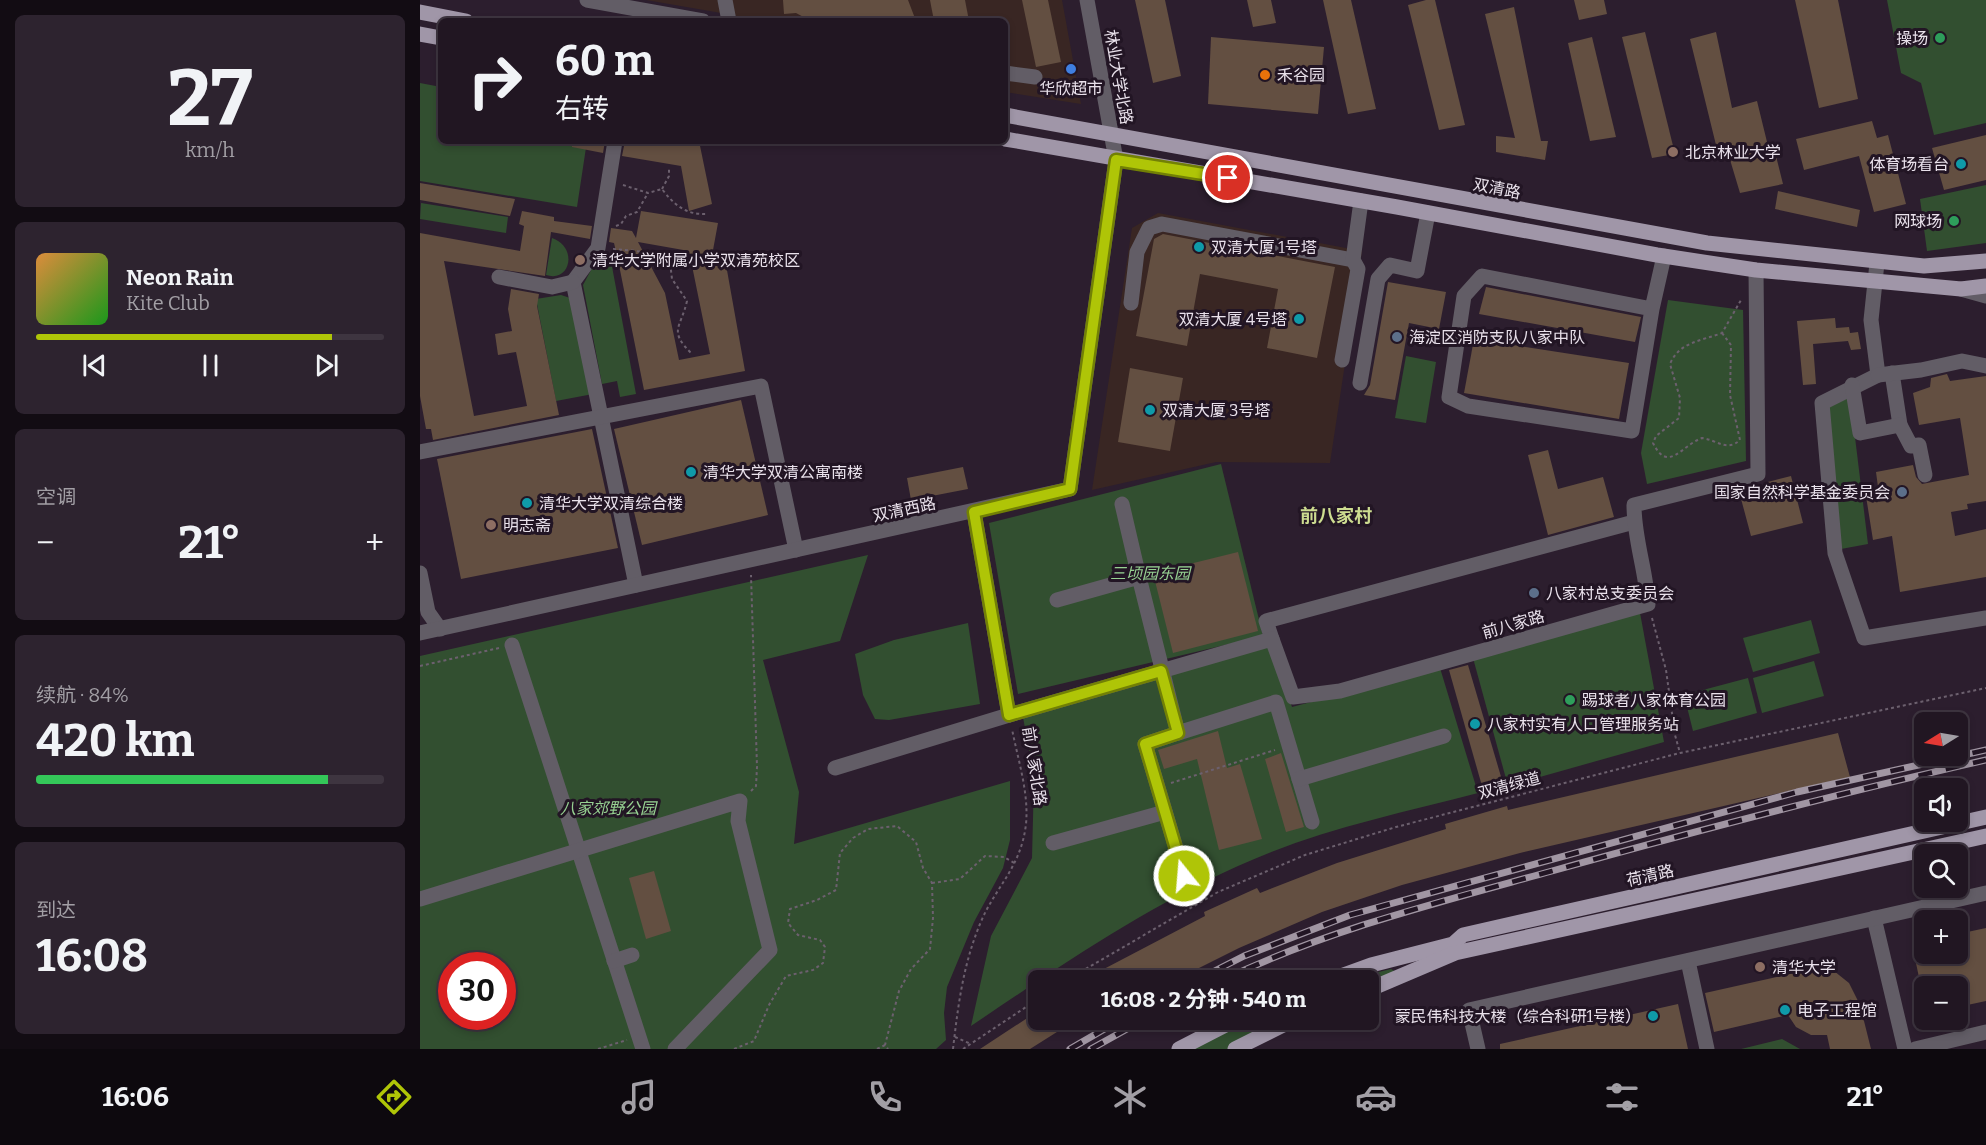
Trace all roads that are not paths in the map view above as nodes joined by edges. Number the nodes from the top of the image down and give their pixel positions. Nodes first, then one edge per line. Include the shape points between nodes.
1 (586, 0) edge
2 (725, 0) edge
3 (1088, 0) edge
4 (420, 12) edge
5 (451, 18) edge
6 (686, 18) edge
7 (728, 18) edge
8 (420, 34) edge
9 (438, 37) edge
10 (1008, 73) edge
11 (1035, 77) dead end
12 (1008, 116) edge
13 (1111, 134) junction
14 (1008, 140) edge
15 (615, 144) edge
16 (1116, 160) junction
17 (1361, 201) junction
18 (1428, 213) junction
19 (1664, 256) junction
20 (1353, 260) junction
21 (1986, 261) edge
22 (1877, 263) junction
23 (1755, 270) junction
24 (499, 278) dead end
25 (1875, 281) junction
26 (573, 282) junction
27 (1986, 286) edge
28 (1961, 289) junction
29 (1986, 296) edge
30 (1131, 303) dead end
31 (1652, 309) junction
32 (1342, 360) dead end
33 (1986, 366) edge
34 (1885, 374) junction
35 (1360, 383) dead end
36 (1852, 385) junction
37 (602, 417) junction
38 (1900, 425) junction
39 (420, 452) edge
40 (1925, 475) dead end
41 (1122, 504) dead end
42 (974, 512) junction
43 (1634, 522) junction
44 (796, 550) junction
45 (420, 573) edge
46 (1139, 577) junction
47 (636, 585) junction
48 (1057, 600) dead end
49 (1986, 618) edge
50 (440, 629) junction
51 (420, 633) edge
52 (1272, 639) junction
53 (512, 645) road end
54 (1161, 671) junction
55 (1009, 715) junction
56 (1178, 733) junction
57 (1444, 736) dead end
58 (836, 768) dead end
59 (1299, 778) junction
60 (1165, 812) junction
61 (1986, 817) edge
62 (1312, 822) dead end
63 (1986, 836) edge
64 (1053, 843) dead end
65 (577, 851) junction
66 (1184, 876) dead end
67 (1986, 893) edge
68 (420, 899) edge
69 (1874, 918) junction
70 (632, 955) dead end
71 (614, 961) junction
72 (1688, 961) junction
73 (1359, 970) edge
74 (1379, 985) edge
75 (1216, 1030) edge
76 (1273, 1030) edge
77 (1986, 1032) edge
78 (641, 1043) edge
79 (675, 1049) edge
80 (1179, 1049) edge
81 (1235, 1049) edge
82 (1478, 1049) edge
83 (1707, 1049) edge
84 (1905, 1049) edge
85 (1915, 1049) edge

1 - 6 street
2 - 7 street
3 - 13 street, 林业大学北路
4 - 5 main road
8 - 9 main road
10 - 11 street
12 - 13 main road, 双清路
13 - 16 street, 林业大学北路
13 - 22 main road, 双清路 via 1707,243
14 - 16 main road
15 - 26 street via 598,248
16 - 17 main road
16 - 42 street, 双清西路 via 1070,489
17 - 18 main road
17 - 20 street
18 - 19 main road
18 - 35 street via 1417,271 1390,265 1378,279
19 - 23 main road
19 - 31 street
20 - 30 street via 1162,224 1149,228 1137,252
20 - 32 street via 1358,269
21 - 22 main road, 双清路 via 1924,266
22 - 25 street
23 - 25 main road
23 - 43 street via 1758,474 1634,505
24 - 26 street via 552,287
25 - 28 main road
25 - 34 street via 1871,320
26 - 37 street
27 - 28 main road
28 - 29 street
31 - 31 street via 1482,276 1464,296 1449,397 1468,406 1632,431
33 - 34 street via 1962,361
34 - 36 street
34 - 38 street
36 - 38 street via 1860,433
36 - 49 street via 1822,403 1835,552 1864,638
37 - 39 street
37 - 44 street via 761,386
37 - 47 street
38 - 40 street via 1911,446 1920,445
41 - 46 street
42 - 44 street, 双清西路
42 - 55 street, 前八家北路
43 - 52 street via 1266,621
43 - 52 street, 前八家路 via 1648,604 1340,691 1293,698
44 - 47 street, 双清西路
45 - 50 street via 428,612
46 - 48 street
46 - 54 street
47 - 50 street, 双清西路
50 - 51 street, 双清西路
52 - 54 street
53 - 65 street
54 - 55 street
54 - 56 street
55 - 58 street
56 - 59 street via 1276,702
56 - 60 street via 1145,744
57 - 59 street
59 - 62 street
60 - 64 street
60 - 66 street
61 - 73 main road, 荷清路 via 1462,935 1453,944
63 - 74 main road, 荷清路 via 1455,953
65 - 68 street
65 - 71 street
65 - 79 street via 740,801 738,821 770,950
67 - 69 street
69 - 72 street
69 - 84 street
70 - 71 street
71 - 78 street
72 - 82 street via 1469,1010
72 - 83 street
75 - 80 main road
76 - 81 main road
77 - 85 street

